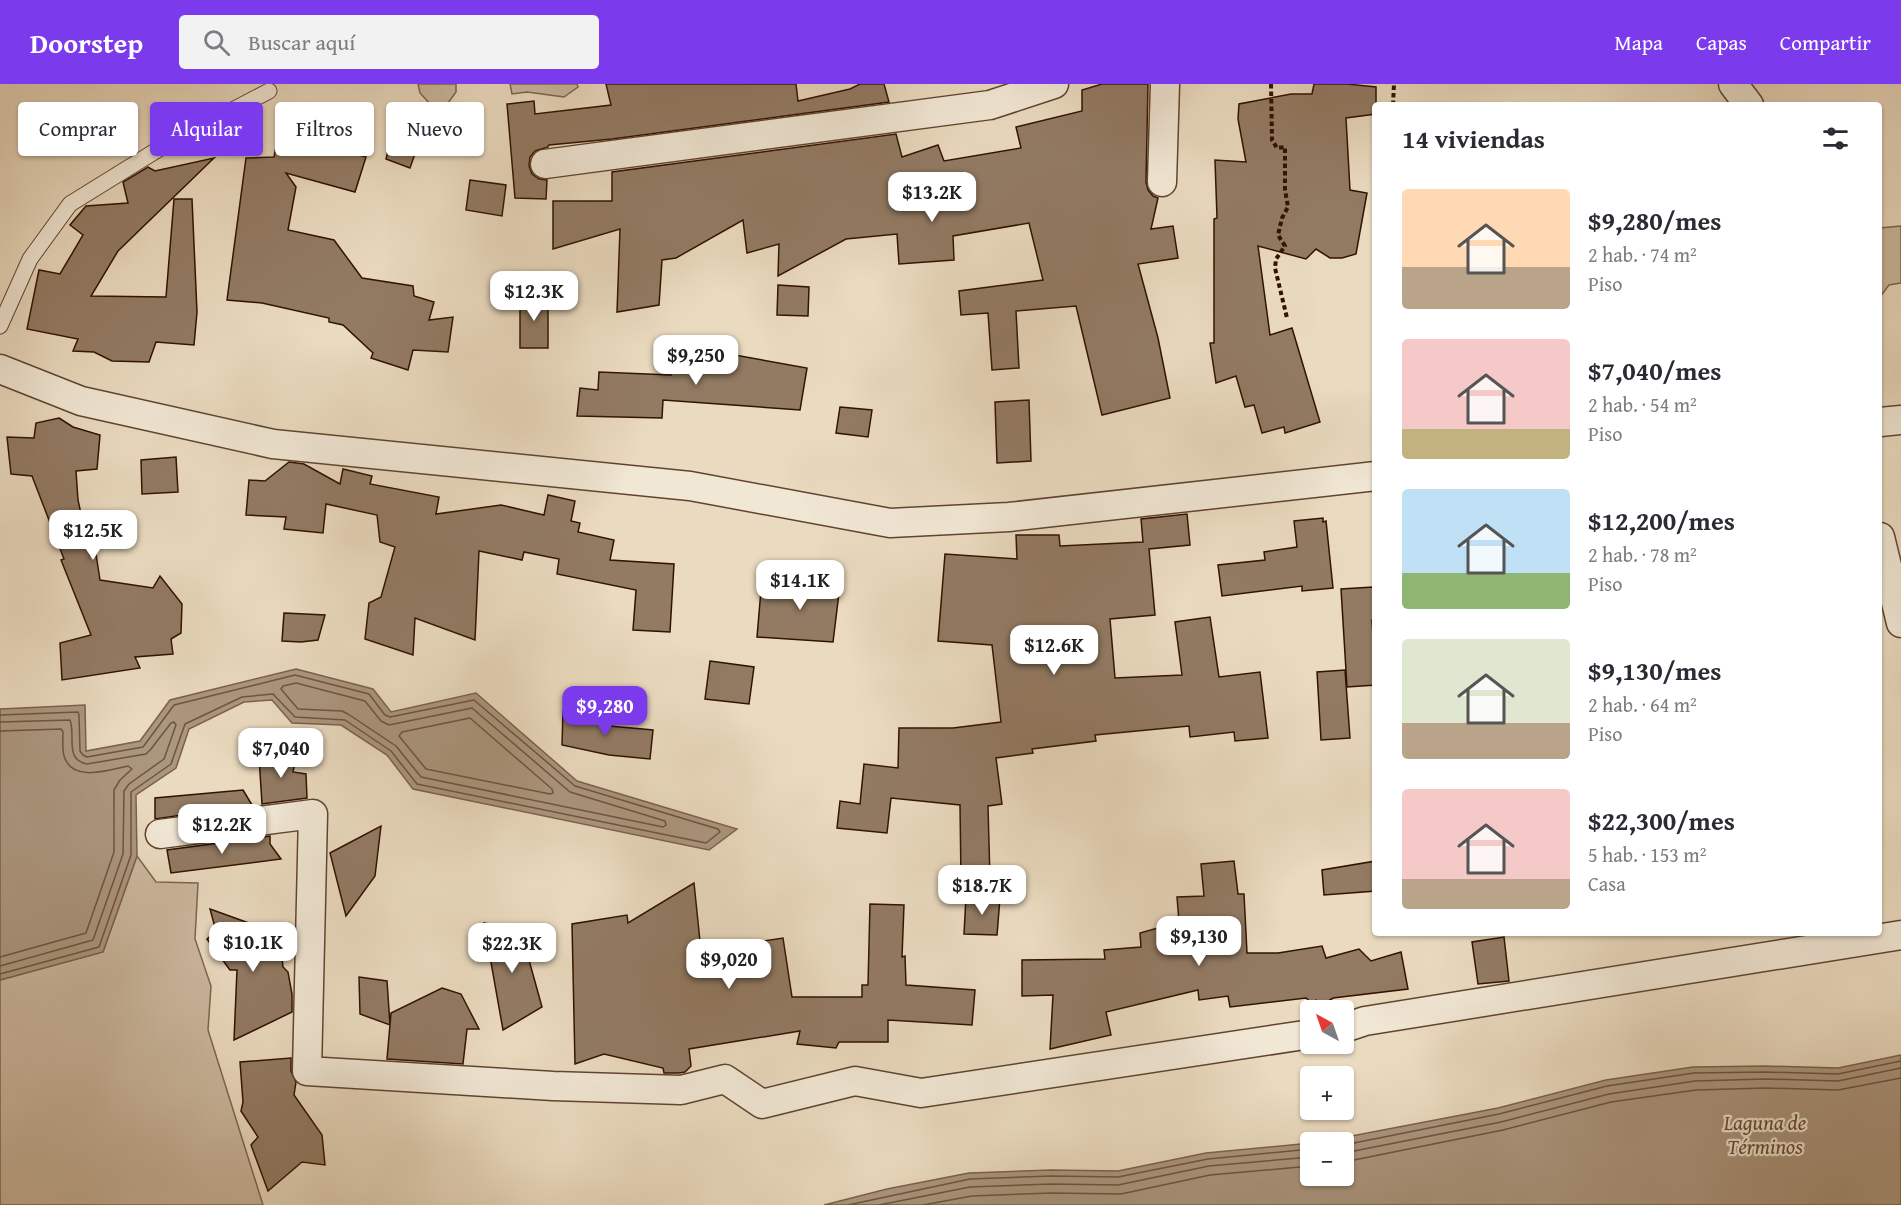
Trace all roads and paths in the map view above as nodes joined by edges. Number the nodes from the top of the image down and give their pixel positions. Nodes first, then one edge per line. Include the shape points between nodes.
1 (1054, 84) edge
2 (1165, 84) edge
3 (1272, 84) edge
4 (1394, 84) edge
5 (1733, 84) edge
6 (269, 91) dead end
7 (1393, 102) edge
8 (1747, 102) edge
9 (545, 164) dead end
10 (1162, 182) dead end
11 (1287, 318) dead end
12 (0, 326) edge
13 (0, 369) edge
14 (1901, 420) edge
15 (1882, 422) edge
16 (1372, 476) edge
17 (1882, 545) edge
18 (1901, 623) edge
19 (160, 834) dead end
20 (1901, 935) edge
21 (1354, 1025) edge
22 (1300, 1036) edge

1 - 9 street via 990,105
2 - 10 street
3 - 11 path via 1272,140 1277,148 1285,147 1286,156 1288,207 1278,235 1285,246 1275,268
4 - 7 path
5 - 8 street
6 - 12 lane via 162,147 70,204 30,259
13 - 16 street via 81,401 273,444 690,486 890,523 1009,517
14 - 15 street
17 - 18 street
19 - 22 street via 313,814 307,1071 681,1090 724,1079 762,1104 855,1081 921,1093
20 - 21 street

